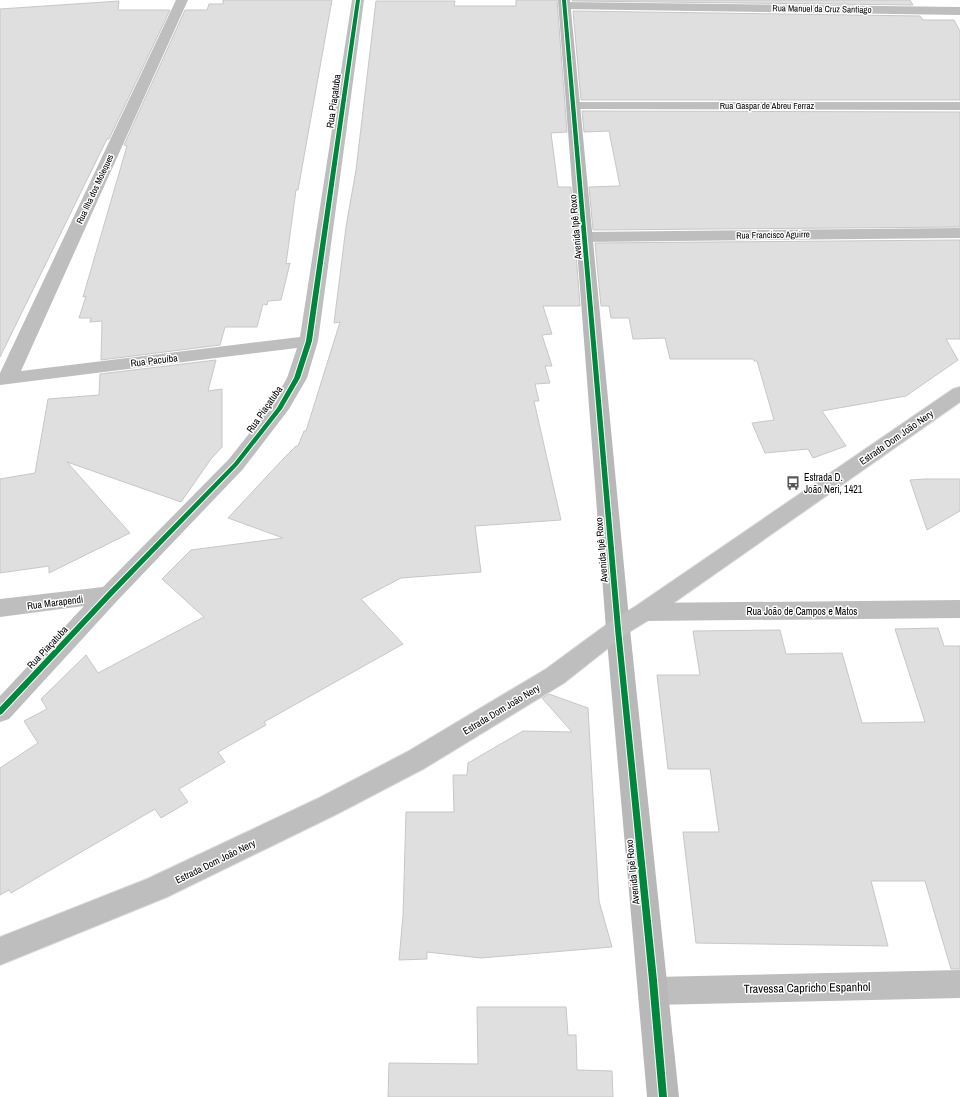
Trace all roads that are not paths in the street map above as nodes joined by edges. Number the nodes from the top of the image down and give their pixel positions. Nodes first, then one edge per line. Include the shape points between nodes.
1 (182, 0) edge
2 (358, 0) edge
3 (565, 3) edge
4 (960, 11) edge
5 (574, 106) junction
6 (960, 106) edge
7 (960, 233) edge
8 (586, 237) junction
9 (308, 341) junction
10 (4, 379) edge
11 (960, 393) edge
12 (109, 595) junction
13 (0, 608) edge
14 (960, 610) edge
15 (644, 612) junction
16 (618, 628) junction
17 (0, 712) edge
18 (0, 951) edge
19 (960, 984) edge
20 (654, 991) junction
21 (663, 1097) edge

1 - 10 street, Rua Ilha dos Moleques
2 - 9 street, Rua Piaçatuba
3 - 4 street, Rua Manuel da Cruz Santiago
3 - 5 street, Avenida Ipê Roxo
5 - 6 street, Rua Gaspar de Abreu Ferraz
5 - 8 street, Avenida Ipê Roxo
7 - 8 street, Rua Francisco Aguirre
8 - 16 street, Avenida Ipê Roxo
9 - 10 street, Rua Pacuíba
9 - 12 street, Rua Piaçatuba via 293,384 279,409 241,458
11 - 15 street, Estrada Dom João Nery
12 - 13 street, Rua Marapendi
12 - 17 street, Rua Piaçatuba
14 - 15 street, Rua João de Campos e Matos
15 - 16 street, Estrada Dom João Nery
16 - 18 street, Estrada Dom João Nery via 554,676 416,760 328,806 157,888
16 - 20 street, Avenida Ipê Roxo
19 - 20 street, Travessa Capricho Espanhol
20 - 21 street, Avenida Ipê Roxo

